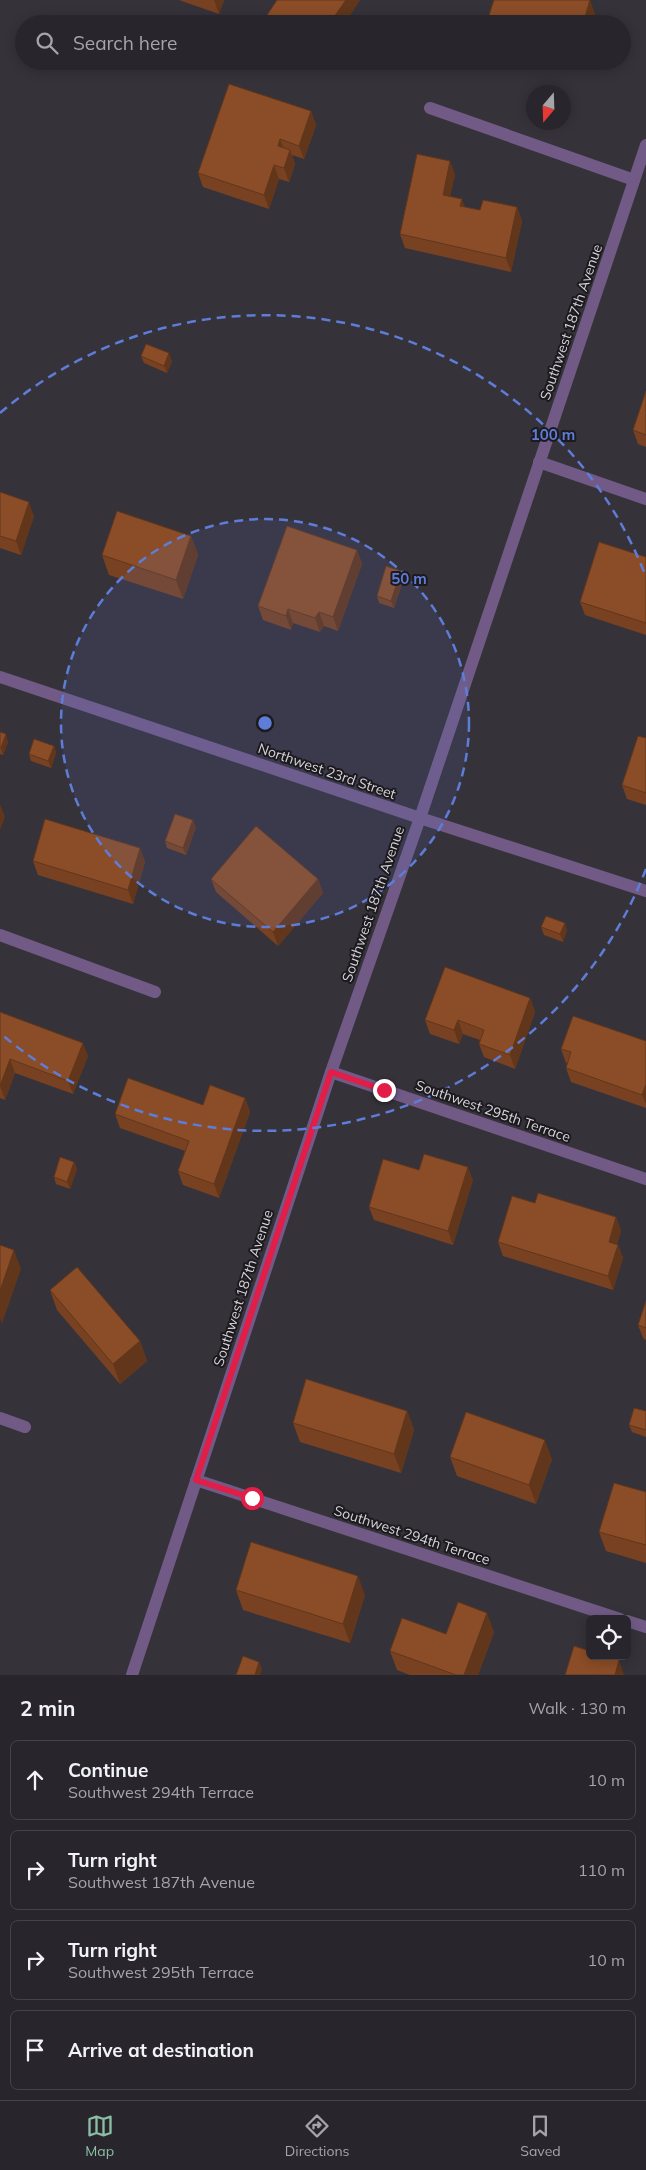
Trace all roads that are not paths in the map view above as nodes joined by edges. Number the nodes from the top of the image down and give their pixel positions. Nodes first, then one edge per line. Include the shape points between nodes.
1 (430, 108) dead end
2 (646, 145) edge
3 (634, 180) junction
4 (539, 462) junction
5 (646, 499) edge
6 (0, 677) edge
7 (420, 818) junction
8 (646, 891) edge
9 (0, 935) edge
10 (155, 992) dead end
11 (331, 1072) junction
12 (646, 1178) edge
13 (0, 1418) edge
14 (25, 1427) dead end
15 (196, 1480) junction
16 (608, 1615) edge
17 (631, 1622) edge
18 (646, 1628) edge
19 (132, 1675) edge

1 - 3 street
2 - 3 street, Southwest 187th Avenue
3 - 4 street, Southwest 187th Avenue
4 - 5 street
4 - 7 street, Southwest 187th Avenue
6 - 7 street, Northwest 23rd Street
7 - 8 street, Northwest 23rd Street
7 - 11 street, Southwest 187th Avenue
9 - 10 street
11 - 12 street, Southwest 295th Terrace
11 - 15 street, Southwest 187th Avenue
13 - 14 street
15 - 16 street, Southwest 294th Terrace
15 - 19 street, Southwest 187th Avenue
17 - 18 street

